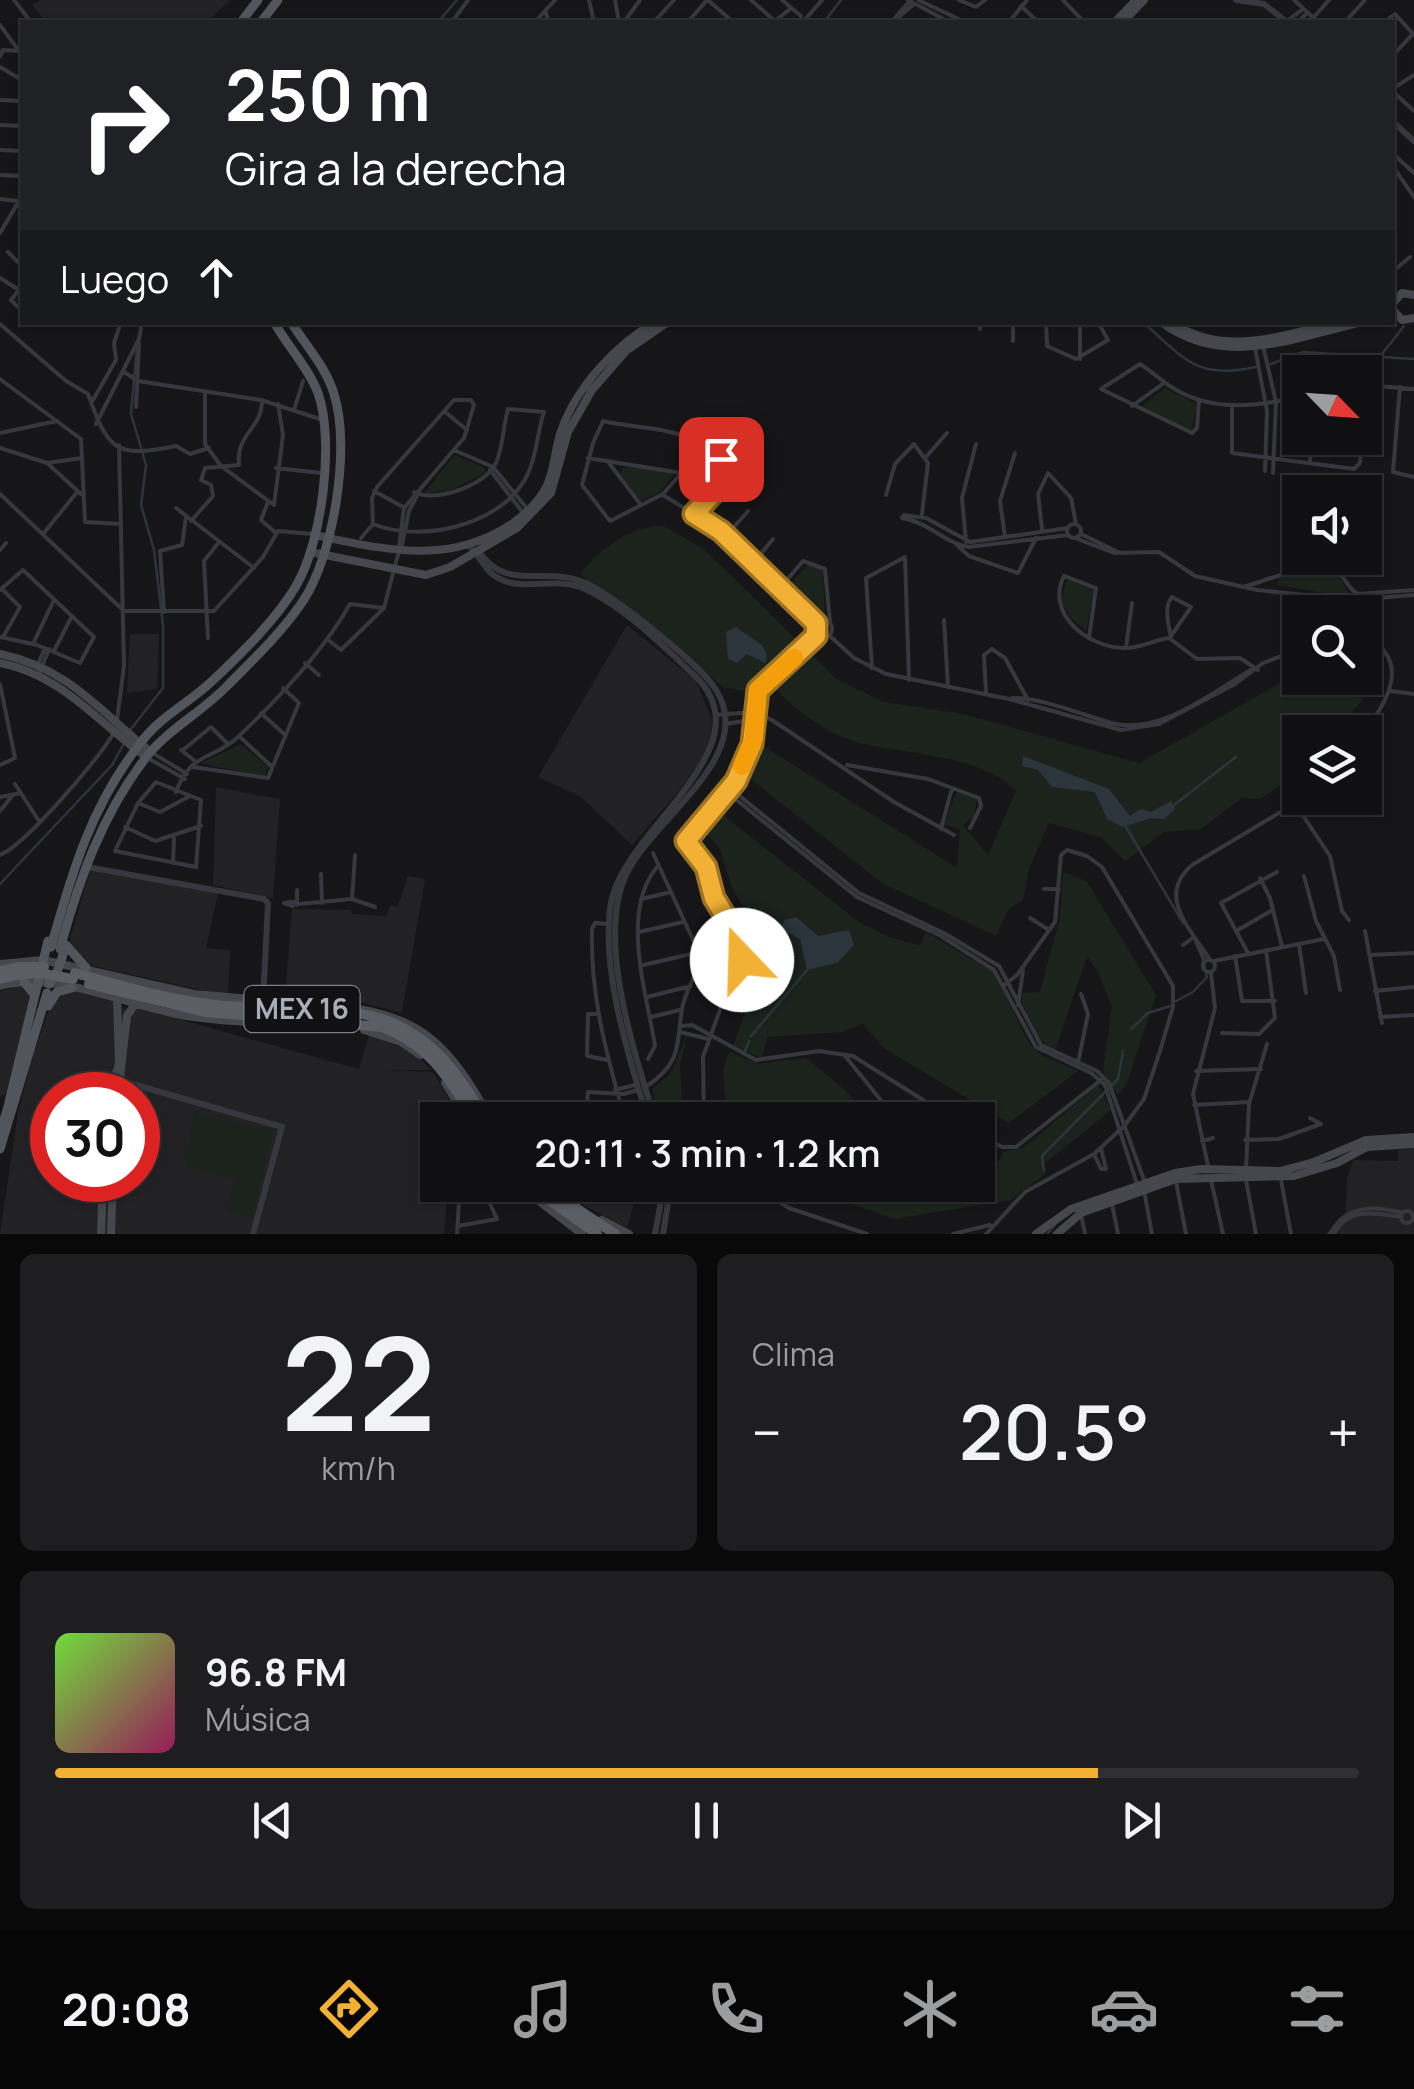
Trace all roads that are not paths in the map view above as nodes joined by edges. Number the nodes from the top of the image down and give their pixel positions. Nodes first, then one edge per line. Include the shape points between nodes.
1 (14, 0) edge
2 (278, 0) edge
3 (555, 0) edge
4 (616, 0) edge
5 (640, 0) edge
6 (674, 0) edge
7 (708, 0) edge
8 (751, 0) edge
9 (782, 0) edge
10 (822, 0) edge
11 (959, 0) edge
12 (985, 0) edge
13 (1026, 0) edge
14 (1062, 0) edge
15 (1136, 0) edge
16 (1144, 0) edge
17 (1236, 0) edge
18 (1267, 0) edge
19 (1329, 0) edge
20 (1366, 0) edge
21 (913, 1) edge
22 (968, 2) edge
23 (1301, 5) edge
24 (1021, 6) junction
25 (792, 8) junction
26 (545, 11) junction
27 (622, 19) edge
28 (802, 19) edge
29 (29, 20) edge
30 (262, 20) edge
31 (536, 20) edge
32 (548, 20) edge
33 (656, 20) edge
34 (693, 20) edge
35 (731, 20) edge
36 (773, 20) edge
37 (777, 20) edge
38 (897, 20) edge
39 (946, 20) edge
40 (960, 20) edge
41 (1010, 20) edge
42 (1036, 20) edge
43 (1082, 20) edge
44 (1117, 20) edge
45 (1126, 20) edge
46 (1284, 20) edge
47 (1315, 20) edge
48 (1347, 20) edge
49 (1387, 20) edge
50 (0, 25) edge
51 (1413, 35) edge
52 (20, 52) edge
53 (1395, 53) edge
54 (1395, 93) edge
55 (1414, 110) edge
56 (1395, 124) edge
57 (1414, 141) edge
58 (1395, 156) edge
59 (1395, 169) edge
60 (1414, 173) edge
61 (1414, 196) edge
62 (20, 198) edge
63 (0, 200) edge
64 (2, 225) edge
65 (0, 233) edge
66 (8, 252) dead end
67 (1410, 257) dead end
68 (20, 264) edge
69 (1395, 270) edge
70 (20, 289) edge
71 (1414, 294) edge
72 (1395, 305) edge
73 (20, 309) edge
74 (0, 324) edge
75 (120, 325) edge
76 (141, 325) edge
77 (276, 325) edge
78 (293, 325) edge
79 (657, 325) edge
80 (658, 325) edge
81 (1014, 325) edge
82 (1046, 325) edge
83 (1081, 325) edge
84 (1100, 325) edge
85 (1166, 325) edge
86 (1176, 325) edge
87 (1336, 325) edge
88 (1311, 328) edge
89 (139, 339) junction
90 (1013, 341) dead end
91 (1259, 347) junction
92 (1080, 359) junction
93 (124, 372) junction
94 (594, 376) junction
95 (0, 379) edge
96 (138, 381) junction
97 (303, 381) dead end
98 (1164, 383) junction
99 (1382, 385) edge
100 (1400, 386) junction
101 (1414, 389) edge
102 (592, 390) junction
103 (204, 392) junction
104 (261, 400) junction
105 (1200, 400) junction
106 (1282, 400) edge
107 (1276, 402) junction
108 (91, 404) junction
109 (278, 404) junction
110 (1266, 404) junction
111 (1132, 406) junction
112 (1232, 406) junction
113 (136, 408) dead end
114 (294, 410) junction
115 (444, 411) junction
116 (324, 420) junction
117 (57, 421) junction
118 (96, 424) junction
119 (467, 430) junction
120 (0, 433) edge
121 (947, 433) dead end
122 (976, 444) dead end
123 (119, 445) junction
124 (706, 445) junction
125 (0, 448) edge
126 (208, 448) junction
127 (454, 450) junction
128 (1015, 453) dead end
129 (1310, 455) edge
130 (1359, 455) edge
131 (1266, 456) junction
132 (1275, 457) junction
133 (82, 458) junction
134 (588, 458) junction
135 (924, 458) junction
136 (1310, 461) junction
137 (609, 463) junction
138 (47, 464) junction
139 (221, 466) junction
140 (276, 468) junction
141 (491, 468) junction
142 (1264, 471) dead end
143 (681, 473) junction
144 (1273, 473) dead end
145 (323, 474) junction
146 (1414, 476) edge
147 (374, 492) junction
148 (80, 493) junction
149 (416, 493) junction
150 (0, 494) edge
151 (663, 494) junction
152 (512, 495) junction
153 (886, 495) dead end
154 (268, 501) junction
155 (319, 504) junction
156 (642, 505) junction
157 (333, 507) junction
158 (176, 508) dead end
159 (407, 509) junction
160 (748, 511) dead end
161 (526, 512) junction
162 (694, 514) junction
163 (922, 516) junction
164 (189, 519) junction
165 (121, 524) junction
166 (374, 524) junction
167 (1076, 524) junction
168 (1068, 528) junction
169 (402, 529) junction
170 (1042, 530) junction
171 (277, 532) junction
172 (43, 534) junction
173 (314, 534) junction
174 (1081, 534) junction
175 (726, 536) junction
176 (1068, 536) junction
177 (328, 537) junction
178 (1036, 537) junction
179 (361, 538) dead end
180 (1005, 538) junction
181 (1075, 538) junction
182 (773, 539) dead end
183 (219, 542) junction
184 (966, 542) junction
185 (6, 543) dead end
186 (956, 544) junction
187 (0, 550) edge
188 (310, 552) junction
189 (479, 552) junction
190 (398, 553) junction
191 (1120, 553) junction
192 (324, 555) junction
193 (754, 562) junction
194 (254, 568) junction
195 (394, 571) junction
196 (302, 576) junction
197 (1277, 578) junction
198 (314, 581) junction
199 (1246, 586) junction
200 (780, 588) junction
201 (1, 589) edge
202 (1277, 592) junction
203 (1414, 593) edge
204 (54, 600) junction
205 (1132, 603) dead end
206 (384, 608) junction
207 (124, 611) junction
208 (164, 612) junction
209 (207, 613) junction
210 (72, 616) junction
211 (944, 620) dead end
212 (830, 622) junction
213 (816, 623) junction
214 (816, 636) junction
215 (830, 636) junction
216 (2, 637) edge
217 (208, 638) dead end
218 (1089, 638) junction
219 (1171, 638) junction
220 (326, 639) junction
221 (33, 644) junction
222 (1126, 648) junction
223 (1382, 649) edge
224 (49, 650) junction
225 (0, 654) edge
226 (1282, 656) edge
227 (0, 662) edge
228 (305, 663) junction
229 (40, 666) junction
230 (872, 668) junction
231 (1256, 668) junction
232 (320, 675) dead end
233 (909, 680) junction
234 (0, 684) edge
235 (948, 686) junction
236 (283, 688) junction
237 (1390, 691) junction
238 (986, 694) junction
239 (1414, 694) edge
240 (1009, 699) junction
241 (1028, 700) junction
242 (3, 711) edge
243 (261, 712) junction
244 (726, 713) junction
245 (714, 715) junction
246 (1374, 715) edge
247 (756, 716) junction
248 (165, 718) junction
249 (727, 724) junction
250 (715, 725) junction
251 (118, 728) junction
252 (175, 728) junction
253 (284, 734) junction
254 (239, 736) junction
255 (12, 740) junction
256 (0, 742) edge
257 (135, 744) junction
258 (228, 744) junction
259 (148, 755) junction
260 (195, 760) junction
261 (0, 765) edge
262 (842, 765) junction
263 (271, 766) junction
264 (186, 773) junction
265 (118, 775) junction
266 (15, 784) dead end
267 (952, 788) junction
268 (730, 791) junction
269 (21, 793) junction
270 (178, 793) junction
271 (13, 794) junction
272 (684, 794) junction
273 (190, 796) junction
274 (0, 797) edge
275 (138, 803) junction
276 (0, 811) edge
277 (1282, 813) edge
278 (1303, 815) edge
279 (39, 821) junction
280 (201, 826) junction
281 (125, 827) junction
282 (970, 828) dead end
283 (941, 829) junction
284 (954, 835) dead end
285 (98, 838) junction
286 (174, 838) junction
287 (652, 853) dead end
288 (0, 855) edge
289 (89, 855) junction
290 (355, 855) dead end
291 (173, 863) junction
292 (658, 866) junction
293 (88, 868) junction
294 (1277, 872) dead end
295 (322, 874) dead end
296 (1304, 876) dead end
297 (1260, 878) junction
298 (1044, 888) dead end
299 (1058, 889) junction
300 (296, 890) dead end
301 (672, 892) junction
302 (352, 899) junction
303 (641, 899) junction
304 (268, 902) junction
305 (322, 903) junction
306 (298, 904) junction
307 (376, 907) dead end
308 (1272, 910) junction
309 (1030, 918) dead end
310 (1349, 920) dead end
311 (684, 922) junction
312 (609, 924) junction
313 (1049, 930) junction
314 (1236, 931) junction
315 (1365, 931) dead end
316 (640, 932) junction
317 (1324, 938) junction
318 (1195, 939) junction
319 (1299, 944) junction
320 (1183, 945) dead end
321 (56, 947) junction
322 (1282, 947) junction
323 (1266, 950) junction
324 (700, 952) junction
325 (1248, 953) junction
326 (1414, 953) edge
327 (1369, 955) junction
328 (1232, 957) junction
329 (61, 963) junction
330 (1211, 964) junction
331 (643, 965) junction
332 (1023, 966) junction
333 (0, 967) edge
334 (27, 969) junction
335 (75, 977) junction
336 (0, 983) edge
337 (1005, 984) junction
338 (691, 986) junction
339 (1414, 987) edge
340 (41, 989) junction
341 (1340, 990) dead end
342 (1375, 990) junction
343 (1306, 993) dead end
344 (1081, 994) dead end
345 (647, 997) junction
346 (117, 999) junction
347 (263, 1001) junction
348 (1274, 1001) junction
349 (292, 1003) junction
350 (135, 1004) junction
351 (1018, 1005) junction
352 (679, 1010) junction
353 (205, 1012) junction
354 (576, 1013) dead end
355 (307, 1014) junction
356 (588, 1014) junction
357 (598, 1014) junction
358 (185, 1015) junction
359 (1414, 1015) edge
360 (650, 1016) junction
361 (124, 1021) junction
362 (327, 1026) junction
363 (681, 1029) junction
364 (1222, 1033) dead end
365 (712, 1038) junction
366 (1268, 1044) dead end
367 (845, 1056) junction
368 (648, 1059) dead end
369 (607, 1060) junction
370 (1078, 1065) junction
371 (1262, 1068) junction
372 (1196, 1071) junction
373 (118, 1072) edge
374 (1102, 1078) junction
375 (643, 1085) junction
376 (160, 1092) edge
377 (615, 1092) junction
378 (17, 1094) junction
379 (459, 1102) edge
380 (462, 1102) edge
381 (476, 1102) edge
382 (478, 1102) edge
383 (586, 1102) edge
384 (619, 1102) edge
385 (647, 1102) edge
386 (703, 1102) edge
387 (882, 1102) edge
388 (927, 1102) edge
389 (1250, 1102) junction
390 (1194, 1105) junction
391 (1310, 1118) dead end
392 (1123, 1127) junction
393 (0, 1134) edge
394 (1212, 1138) dead end
395 (1202, 1140) junction
396 (1246, 1140) junction
397 (1414, 1140) edge
398 (995, 1143) edge
399 (1100, 1148) junction
400 (0, 1149) edge
401 (1094, 1154) junction
402 (1210, 1172) junction
403 (1246, 1175) junction
404 (1280, 1175) junction
405 (1175, 1176) junction
406 (1142, 1189) junction
407 (1110, 1198) junction
408 (102, 1202) edge
409 (113, 1202) edge
410 (459, 1202) edge
411 (488, 1202) edge
412 (547, 1202) edge
413 (551, 1202) edge
414 (556, 1202) edge
415 (576, 1202) edge
416 (663, 1202) edge
417 (666, 1202) edge
418 (781, 1202) edge
419 (1080, 1209) junction
420 (1402, 1215) dead end
421 (994, 1224) junction
422 (458, 1226) junction
423 (981, 1232) edge
424 (100, 1234) edge
425 (111, 1234) edge
426 (253, 1234) edge
427 (457, 1234) edge
428 (582, 1234) edge
429 (597, 1234) edge
430 (615, 1234) edge
431 (629, 1234) edge
432 (656, 1234) edge
433 (664, 1234) edge
434 (867, 1234) edge
435 (953, 1234) edge
436 (1036, 1234) edge
437 (1058, 1234) edge
438 (1084, 1234) edge
439 (1118, 1234) edge
440 (1152, 1234) edge
441 (1186, 1234) edge
442 (1223, 1234) edge
443 (1256, 1234) edge
444 (1292, 1234) edge
445 (1332, 1234) edge

1 - 29 street
2 - 30 main road
3 - 26 street
4 - 27 street
5 - 27 street
6 - 33 street
7 - 34 street
7 - 35 street
8 - 36 street
9 - 25 street
10 - 28 street
11 - 22 street
12 - 22 street via 977,7
13 - 24 street
14 - 43 street
15 - 44 main road
16 - 45 main road
17 - 46 street via 1256,2
18 - 46 street
19 - 47 street
20 - 48 street
21 - 38 street
21 - 39 street
21 - 40 street
23 - 46 street
23 - 47 street
24 - 41 street
24 - 42 street
25 - 28 street
25 - 37 street
26 - 31 street
26 - 32 street
49 - 51 street via 1395,14
50 - 52 street
51 - 53 street
54 - 55 street
56 - 57 street
58 - 60 street
59 - 61 street
62 - 63 street
62 - 64 street
64 - 65 street
66 - 68 street
67 - 69 street
70 - 73 street via 11,300
71 - 72 main road via 1398,295
74 - 108 street via 88,394
75 - 108 street via 116,360
76 - 89 street
77 - 116 main road via 312,380
78 - 157 main road via 325,372 336,402 342,450
79 - 94 main road via 627,342
80 - 102 main road
81 - 90 street
82 - 92 street via 1047,346
83 - 92 street
84 - 92 street via 1108,340
85 - 91 main road via 1203,345
86 - 88 main road via 1230,344
87 - 88 main road
88 - 91 main road
89 - 93 street
89 - 96 street
91 - 107 street
91 - 110 street
93 - 96 street
93 - 118 street
94 - 102 main road
94 - 161 main road via 566,420 548,483
95 - 117 street
96 - 103 street
96 - 113 street
97 - 114 street
98 - 105 street
98 - 111 street
98 - 111 street via 1140,364 1101,389
99 - 100 street
100 - 101 street
100 - 146 street via 1393,472
102 - 189 main road via 568,432 547,500
103 - 104 street
103 - 126 street via 202,435
104 - 109 street
104 - 139 street via 259,418 239,445 240,465
105 - 111 street via 1192,433
105 - 112 street
106 - 107 street
107 - 110 street
107 - 132 street
108 - 118 street
109 - 114 street
109 - 140 street via 284,434
110 - 112 street
110 - 131 street
112 - 131 street via 1229,451
114 - 116 street
115 - 119 street
115 - 119 street via 456,398 471,400
115 - 147 street
116 - 145 main road
117 - 120 street
117 - 133 street via 81,439
118 - 123 street
119 - 127 street
121 - 135 street
122 - 184 street via 963,488
123 - 126 street via 136,452 176,446 190,454
123 - 165 street
124 - 134 street via 676,431 605,421
124 - 143 street
124 - 162 street via 730,474
125 - 138 street
126 - 139 street
127 - 141 street
127 - 149 street
128 - 180 street via 1000,501
129 - 136 street
130 - 136 street via 1357,469
131 - 132 street
131 - 142 street
132 - 136 street
132 - 144 street
133 - 138 street
133 - 148 street
134 - 137 street
134 - 156 street via 582,488 606,521
135 - 153 street via 914,444 895,464
135 - 163 street
137 - 143 street
137 - 156 street
138 - 148 street
139 - 154 street
139 - 164 street via 208,466 201,480 211,485 212,500
140 - 145 street
140 - 154 street via 276,503
141 - 149 street via 458,489
141 - 152 street
141 - 152 street via 508,409 544,412 528,472
143 - 151 street
145 - 155 main road
147 - 159 street
147 - 166 street
148 - 165 street via 86,522
148 - 172 street
149 - 159 street
150 - 172 street
151 - 156 street
151 - 162 street
152 - 161 street
152 - 169 street via 460,524
154 - 171 street via 261,520
155 - 157 main road
155 - 173 main road
157 - 177 main road
158 - 164 street
159 - 169 street
160 - 175 street
161 - 189 main road
162 - 175 street
163 - 184 street
163 - 186 street via 902,517 928,524
164 - 183 street
164 - 208 street via 180,546 161,550
165 - 207 street
166 - 169 street
166 - 179 street
167 - 168 street
167 - 170 street via 1071,498 1048,474 1038,494
167 - 174 street
168 - 170 street
168 - 176 street
169 - 190 street
170 - 180 street
171 - 173 street
171 - 194 street
172 - 207 street
173 - 177 main road
173 - 188 main road
174 - 181 street
174 - 191 street
175 - 193 street
176 - 178 street
176 - 181 street
177 - 190 main road
177 - 192 main road
178 - 186 street via 982,547
178 - 186 street via 1018,572 969,556
180 - 184 street
181 - 191 street
182 - 193 street
183 - 194 street
183 - 209 street via 204,558
185 - 187 street
188 - 192 main road
188 - 196 main road
189 - 190 main road via 468,545
189 - 195 main road via 432,574
189 - 244 street via 511,576 564,576 595,587 706,676
189 - 245 street via 488,572 508,582 560,582 597,596 697,678
190 - 195 street
191 - 199 street via 1159,552 1195,576
192 - 195 main road
192 - 198 main road
193 - 200 street
194 - 209 street
195 - 206 street
196 - 198 main road
196 - 248 main road via 216,677
197 - 199 street
197 - 202 street
197 - 203 street via 1332,570 1356,594
198 - 252 main road via 228,686
199 - 202 street
200 - 212 street via 803,561 825,570
200 - 213 street
201 - 204 street via 22,570
201 - 216 street via 20,607
202 - 203 street via 1352,600
204 - 210 street
204 - 221 street
205 - 222 street
206 - 220 street via 352,603
206 - 220 street via 342,650
207 - 208 street
207 - 251 street
208 - 209 street
209 - 217 street
210 - 224 street
210 - 224 street via 94,640 80,663
211 - 235 street
212 - 213 street
212 - 215 street
213 - 214 street
214 - 215 street
214 - 247 street via 767,678 756,695
215 - 230 street
216 - 221 street
218 - 218 street via 1062,610 1064,576 1096,588
218 - 222 street
219 - 219 street via 1192,607 1172,597 1168,615
219 - 222 street
219 - 231 street via 1200,660 1236,657
220 - 228 street
221 - 224 street
223 - 237 street via 1390,661
224 - 229 street
225 - 229 main road
226 - 231 street
227 - 229 main road
228 - 232 street
228 - 236 street
229 - 251 main road
230 - 233 street
230 - 233 street via 866,578 905,557
231 - 240 street via 1177,715 1137,730
231 - 241 street via 1142,724
233 - 235 street
234 - 242 street
235 - 238 street
236 - 243 street
236 - 253 street via 299,702
237 - 239 street
237 - 246 street
238 - 240 street
238 - 241 street via 984,655 992,649 1005,658
240 - 241 street
242 - 255 street
243 - 253 street
243 - 254 street
244 - 245 street
244 - 247 street
244 - 249 street
245 - 250 street
247 - 249 street
247 - 262 street
247 - 268 street via 752,744
248 - 252 main road
248 - 257 main road
249 - 250 street
249 - 272 street via 719,756
250 - 272 street via 709,758
251 - 257 main road
251 - 279 street
252 - 259 main road
253 - 263 street
254 - 258 street
254 - 263 street
255 - 256 street
255 - 261 street via 15,760
257 - 259 main road
257 - 265 main road
258 - 260 street
258 - 260 street via 211,727 182,750
259 - 264 street
259 - 285 main road
260 - 264 street
262 - 267 street
262 - 283 street
263 - 264 street via 268,778
264 - 270 street
265 - 285 main road via 125,780
265 - 321 main road via 76,858
266 - 269 street
267 - 282 street via 981,800
267 - 283 street
268 - 337 street via 857,896 941,936
268 - 365 street via 686,841 706,867 714,898 742,948
269 - 271 street
269 - 279 street
270 - 273 street
270 - 275 street via 153,782
271 - 274 street
271 - 276 street
272 - 312 street via 625,862
272 - 375 street via 635,858 616,905 626,1007
273 - 275 street via 160,812
273 - 280 street via 202,800
275 - 281 street
277 - 318 street via 1184,873 1176,904
278 - 310 street via 1330,856
279 - 288 street
280 - 286 street
280 - 291 street via 198,864
281 - 286 street via 146,840
281 - 291 street via 116,853
283 - 284 street
285 - 289 main road
286 - 291 street
287 - 292 street
289 - 293 main road
289 - 321 main road
290 - 302 street
292 - 301 street
292 - 303 street
293 - 304 street
293 - 321 main road
294 - 297 street
295 - 305 street
296 - 317 street
297 - 308 street
297 - 314 street via 1221,903
298 - 299 street
299 - 313 street via 1057,917
299 - 392 street via 1065,850 1102,867 1174,991 1148,1089
300 - 306 street
301 - 303 street
301 - 311 street
302 - 305 street
302 - 307 street
303 - 316 street
304 - 306 street
304 - 347 street
305 - 306 street
308 - 314 street
308 - 322 street
309 - 313 street
311 - 316 street
311 - 324 street
312 - 357 street via 592,929
312 - 375 street via 621,1020
313 - 332 street
314 - 325 street
315 - 327 street
316 - 331 street
317 - 319 street
317 - 341 street
318 - 320 street
318 - 330 street
319 - 322 street
319 - 343 street
321 - 329 main road
321 - 334 main road
321 - 335 main road
322 - 323 street
323 - 325 street
323 - 348 street
324 - 331 street
324 - 338 street
325 - 328 street
326 - 327 street
327 - 342 street
328 - 330 street
328 - 348 street via 1242,1000
329 - 334 main road
329 - 335 main road
329 - 340 main road
330 - 372 street via 1215,1008
331 - 345 street
332 - 337 street
332 - 351 street
333 - 334 highway, MEX 16
334 - 335 highway, MEX 16, bridge
334 - 336 highway, MEX 16
334 - 340 main road
334 - 340 main road
335 - 340 main road
335 - 346 main road
335 - 347 main road
335 - 353 highway, MEX 16
335 - 355 highway, MEX 16 via 196,1002
335 - 378 main road via 53,995
337 - 351 street
337 - 370 street via 1036,1047
338 - 345 street
338 - 352 street
339 - 342 street
340 - 378 main road
340 - 393 main road
342 - 359 street via 1381,1020
344 - 370 street via 1088,1014
345 - 360 street
346 - 350 main road
346 - 361 main road
347 - 349 main road
348 - 364 street via 1276,1018 1262,1033
349 - 355 highway
349 - 382 main road via 365,1009 420,1029 454,1058
350 - 358 main road
350 - 361 main road
351 - 370 street via 1042,1045
352 - 360 street
352 - 363 street
353 - 355 highway, MEX 16
353 - 358 highway
354 - 356 street
355 - 362 highway
355 - 380 highway, MEX 16 via 363,1022 406,1038 443,1068
355 - 381 highway, MEX 16 via 368,1014 414,1032 452,1064
356 - 357 street
356 - 369 street via 587,1056
357 - 369 street
358 - 362 main road
360 - 368 street via 656,1049
361 - 373 main road
362 - 379 main road via 370,1030 405,1044
363 - 365 street
363 - 375 street via 670,1068
365 - 367 street via 756,1060 819,1051
365 - 386 street via 701,1070
366 - 371 street
367 - 387 street
367 - 388 street
369 - 377 street
370 - 374 street
371 - 372 street
371 - 389 street
372 - 390 street
374 - 392 street
374 - 398 street via 1016,1147
375 - 377 street
375 - 385 street
376 - 426 street via 282,1127
377 - 383 street via 587,1093
377 - 384 street
378 - 400 main road
389 - 390 street
389 - 396 street
390 - 395 street
391 - 396 street via 1321,1124 1280,1138
392 - 399 street
392 - 406 street
394 - 395 street
395 - 402 street
396 - 403 street
397 - 404 main road via 1366,1140
399 - 401 street
399 - 401 street via 1105,1170
401 - 421 street via 1034,1185
402 - 403 main road
402 - 405 main road
402 - 442 street
403 - 404 main road
403 - 443 street
404 - 444 street
405 - 406 main road
405 - 441 street
406 - 407 main road
406 - 440 street
407 - 419 main road
407 - 439 street
408 - 424 main road
409 - 425 main road
410 - 422 street
411 - 422 street via 498,1218
412 - 428 main road
413 - 429 highway
414 - 430 highway
415 - 431 main road
416 - 432 street
417 - 433 street
418 - 434 street
419 - 436 main road
419 - 437 main road
419 - 438 street
420 - 445 street via 1361,1209
421 - 423 street
421 - 423 street
422 - 427 street
423 - 435 street

